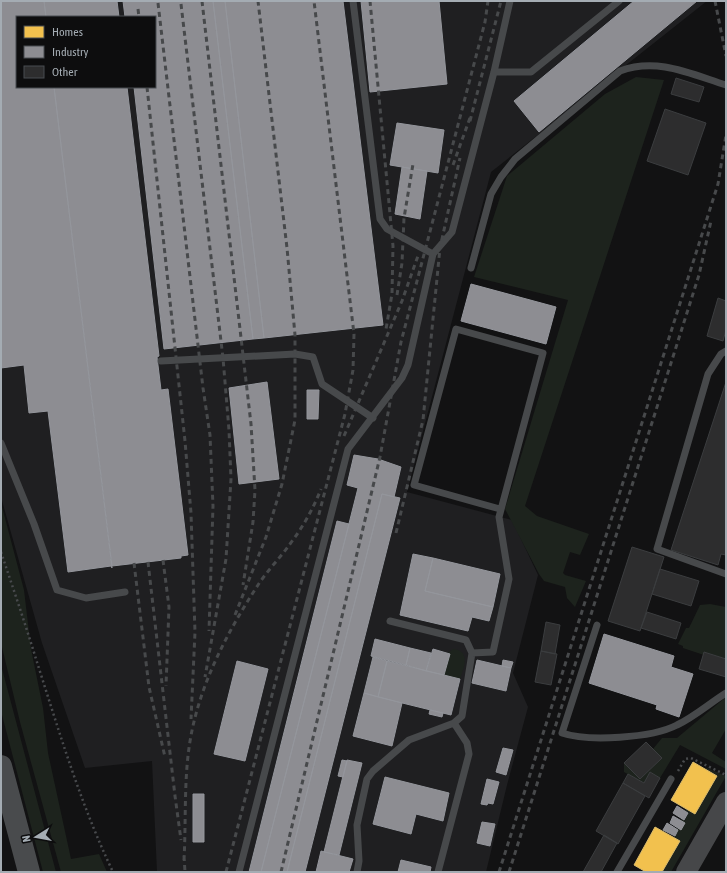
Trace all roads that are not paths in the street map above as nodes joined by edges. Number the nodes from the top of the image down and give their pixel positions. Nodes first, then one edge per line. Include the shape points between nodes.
1 (353, 1) edge
2 (510, 1) edge
3 (618, 1) edge
4 (609, 4) edge
5 (494, 72) junction
6 (726, 85) edge
7 (432, 254) junction
8 (471, 268) dead end
9 (726, 351) edge
10 (161, 361) dead end
11 (372, 418) junction
12 (1, 443) edge
13 (500, 509) junction
14 (726, 574) edge
15 (125, 592) dead end
16 (390, 621) dead end
17 (597, 625) dead end
18 (472, 653) junction
19 (726, 693) edge
20 (454, 723) junction
21 (1, 766) edge
22 (671, 779) road end
23 (726, 802) edge
24 (29, 872) edge
25 (238, 872) edge
26 (357, 872) edge
27 (438, 872) edge
28 (617, 872) edge
29 (686, 872) edge

1 - 7 lane via 380,219 387,228
2 - 5 lane
3 - 4 lane
4 - 5 lane via 531,72
5 - 7 lane via 452,232
6 - 8 lane via 663,65 633,66 620,71 515,159 501,177 491,194
7 - 11 lane via 408,365 402,378
9 - 14 lane via 721,354 708,374 657,549
10 - 11 lane via 295,354 313,357 322,384
11 - 25 lane via 348,449
12 - 15 lane via 34,524 57,590 86,598
13 - 13 lane via 414,485 456,329 543,353
13 - 18 lane via 508,579 493,652
16 - 18 lane via 466,640
17 - 19 lane via 562,733 574,737 602,738 656,733 677,725
18 - 20 lane via 462,716
20 - 26 lane via 409,740 367,779 357,826
20 - 27 lane via 467,742 469,754
21 - 24 main road
22 - 28 lane
23 - 29 street

